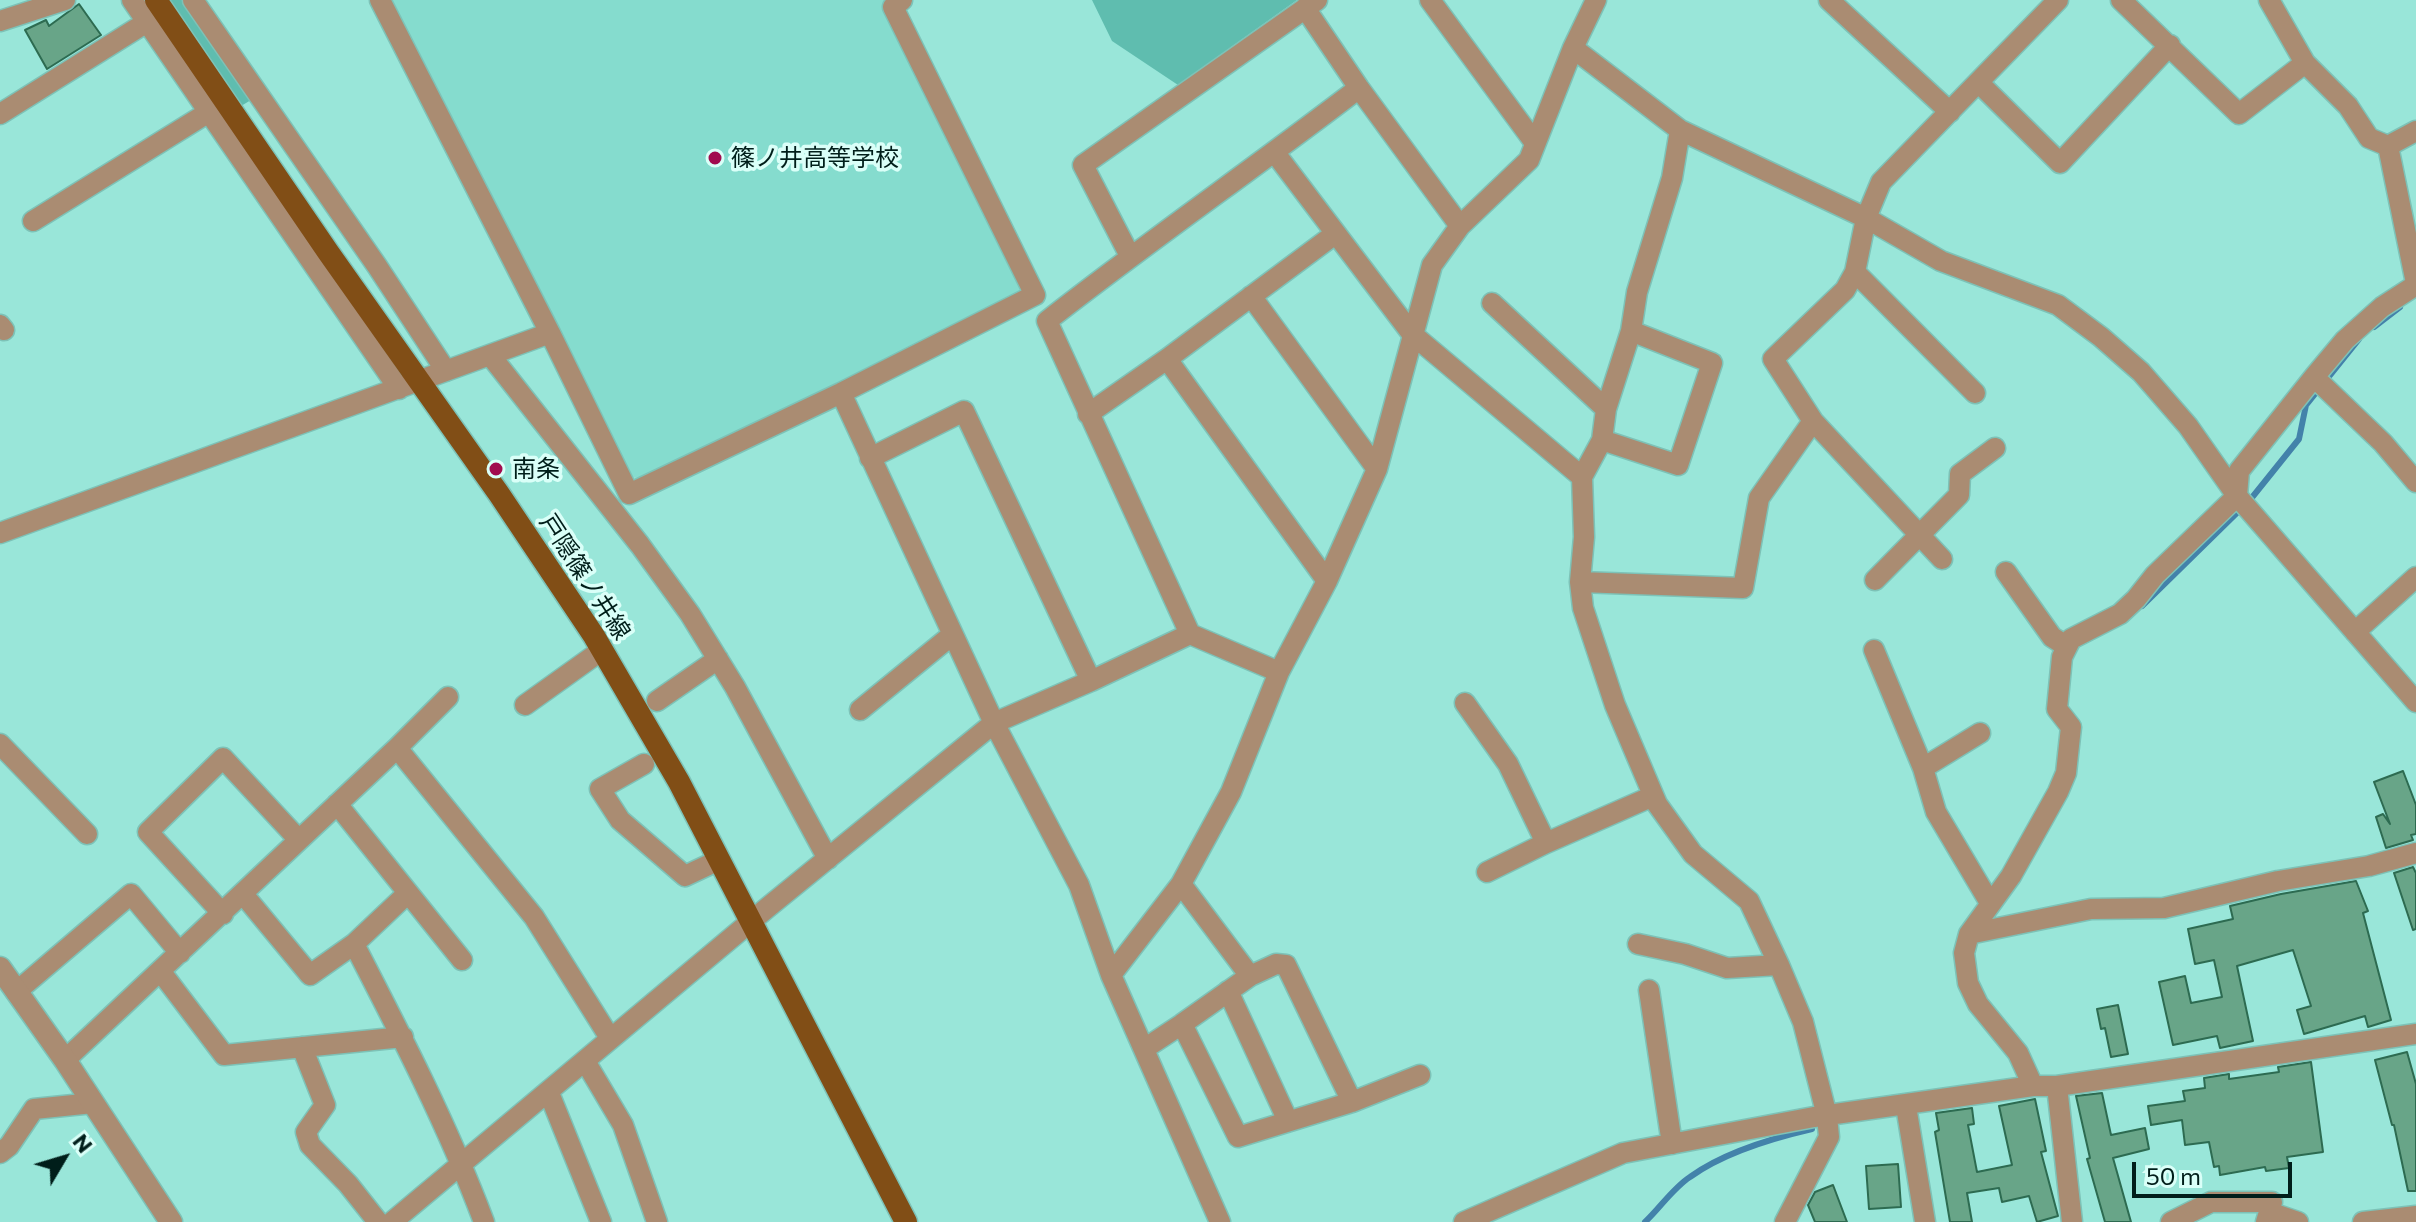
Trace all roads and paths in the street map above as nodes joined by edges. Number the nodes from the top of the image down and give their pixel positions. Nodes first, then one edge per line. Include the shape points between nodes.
1 (65, 0) edge
2 (132, 0) edge
3 (156, 0) edge
4 (193, 0) edge
5 (380, 0) edge
6 (902, 0) edge
7 (1430, 0) edge
8 (1596, 0) edge
9 (1829, 0) edge
10 (2058, 0) edge
11 (2121, 0) edge
12 (2269, 0) edge
13 (1311, 4) edge
14 (0, 21) edge
15 (147, 22) junction
16 (2170, 45) junction
17 (1573, 48) junction
18 (2305, 63) junction
19 (1979, 83) junction
20 (1359, 88) junction
21 (209, 112) junction
22 (1950, 112) junction
23 (0, 114) edge
24 (1680, 130) junction
25 (2416, 131) edge
26 (1535, 143) junction
27 (2388, 146) junction
28 (1275, 153) junction
29 (1866, 218) junction
30 (33, 221) dead end
31 (1460, 226) junction
32 (1335, 234) junction
33 (1130, 256) junction
34 (1855, 272) junction
35 (2416, 284) edge
36 (1251, 296) junction
37 (1492, 303) dead end
38 (1631, 331) junction
39 (550, 333) junction
40 (1412, 334) junction
41 (490, 355) junction
42 (1167, 359) junction
43 (446, 371) junction
44 (2319, 382) junction
45 (409, 385) junction
46 (841, 393) junction
47 (1975, 393) dead end
48 (1606, 409) junction
49 (1088, 414) junction
50 (1813, 421) junction
51 (1602, 440) junction
52 (1995, 448) dead end
53 (870, 458) junction
54 (1377, 469) junction
55 (1582, 477) junction
56 (2416, 482) edge
57 (629, 494) junction
58 (2244, 503) junction
59 (611, 508) junction
60 (0, 533) edge
61 (1919, 535) junction
62 (1942, 559) dead end
63 (2006, 572) dead end
64 (2416, 577) edge
65 (1875, 580) dead end
66 (1327, 581) junction
67 (1580, 582) junction
68 (2355, 632) junction
69 (1190, 634) junction
70 (952, 635) junction
71 (2066, 646) junction
72 (602, 650) junction
73 (1874, 650) dead end
74 (718, 659) junction
75 (1279, 672) junction
76 (1091, 681) junction
77 (448, 697) dead end
78 (657, 701) dead end
79 (2416, 702) edge
80 (1465, 703) dead end
81 (525, 705) dead end
82 (860, 710) dead end
83 (994, 723) junction
84 (1980, 733) dead end
85 (0, 744) edge
86 (397, 748) junction
87 (644, 764) dead end
88 (1923, 768) junction
89 (1653, 796) junction
90 (337, 804) junction
91 (87, 834) dead end
92 (299, 840) junction
93 (1546, 843) junction
94 (2416, 853) edge
95 (828, 859) junction
96 (719, 860) junction
97 (1487, 872) dead end
98 (1181, 884) junction
99 (408, 893) junction
100 (243, 894) junction
101 (1990, 903) junction
102 (223, 914) junction
103 (751, 921) junction
104 (1969, 934) junction
105 (354, 944) junction
106 (1638, 944) dead end
107 (180, 953) junction
108 (462, 960) dead end
109 (1779, 965) junction
110 (0, 968) edge
111 (161, 972) junction
112 (1111, 975) junction
113 (1250, 976) junction
114 (1649, 990) dead end
115 (1228, 991) junction
116 (16, 992) junction
117 (1182, 1024) junction
118 (2416, 1034) edge
119 (403, 1037) junction
120 (610, 1038) junction
121 (302, 1047) junction
122 (1144, 1049) junction
123 (65, 1060) junction
124 (585, 1061) junction
125 (1420, 1075) dead end
126 (2033, 1086) junction
127 (2057, 1086) junction
128 (549, 1093) junction
129 (1352, 1102) junction
130 (93, 1103) junction
131 (1906, 1106) junction
132 (1827, 1116) junction
133 (1288, 1121) junction
134 (1672, 1144) junction
135 (0, 1153) edge
136 (462, 1165) junction
137 (2416, 1216) edge
138 (2267, 1217) edge
139 (171, 1222) edge
140 (378, 1222) edge
141 (392, 1222) edge
142 (484, 1222) edge
143 (601, 1222) edge
144 (657, 1222) edge
145 (906, 1222) edge
146 (1220, 1222) edge
147 (1464, 1222) edge
148 (1785, 1222) edge
149 (1925, 1222) edge
150 (2072, 1222) edge
151 (2171, 1222) edge
152 (2298, 1222) edge
153 (2363, 1222) edge

1 - 14 street
2 - 15 street
3 - 45 main road, 戸隠篠ノ井線
4 - 43 street
5 - 39 street
6 - 46 street via 893,7 1035,295
7 - 26 street
8 - 17 street
9 - 22 street
10 - 19 street
11 - 16 street
12 - 18 street
13 - 20 street
13 - 33 street via 1083,165
15 - 21 street
15 - 23 street
16 - 18 street via 2239,114
16 - 19 street via 2060,163
17 - 24 street
17 - 26 street
18 - 27 street via 2348,106 2369,138
19 - 22 street
20 - 28 street
20 - 31 street
21 - 30 street
21 - 45 street
22 - 29 street via 1881,182
24 - 29 street
24 - 38 street
25 - 27 street
26 - 31 street via 1529,160
27 - 35 street
28 - 32 street
28 - 33 street
29 - 34 street
29 - 58 street via 1941,261 2058,305 2101,337 2141,372 2188,426
31 - 40 street via 1432,265
32 - 36 street
32 - 40 street
33 - 49 street via 1047,321
34 - 47 street
34 - 50 street via 1845,290 1773,359
35 - 44 street via 2345,340
36 - 42 street
36 - 54 street
37 - 48 street
38 - 48 street
38 - 51 street via 1712,363 1678,465
39 - 41 street
39 - 57 street
40 - 54 street
40 - 55 street
41 - 43 street
41 - 59 street
42 - 49 street
42 - 66 street
43 - 45 street
44 - 56 street
44 - 58 street via 2239,471
45 - 60 street
45 - 72 main road, 戸隠篠ノ井線 via 515,517
46 - 53 street
46 - 57 street
48 - 51 street
49 - 69 street
50 - 61 street
50 - 67 street via 1759,498 1743,588
51 - 55 street
52 - 61 street via 1960,474 1959,495
53 - 70 street
53 - 76 street via 964,411
54 - 66 street
55 - 67 street
57 - 59 street
58 - 68 street
58 - 71 street via 2155,575 2120,614
59 - 74 street
61 - 62 street
61 - 65 street
63 - 71 street via 2052,637
64 - 68 street
66 - 75 street
67 - 89 street via 1583,608 1615,705
68 - 79 street
69 - 75 street
69 - 76 street
70 - 82 street
70 - 83 street
71 - 101 street via 2057,709 2071,727 2066,773 2011,876
72 - 81 street
72 - 96 main road, 戸隠篠ノ井線
73 - 88 street
74 - 78 street
74 - 95 street
75 - 98 street via 1231,792
76 - 83 street
77 - 86 street
80 - 93 street via 1508,764
83 - 95 street
83 - 112 street via 1079,885
84 - 88 street
85 - 91 street
86 - 90 street
86 - 120 street via 534,917
87 - 96 street via 600,789 620,820 685,876
88 - 101 street via 1936,812
89 - 93 street
89 - 109 street via 1693,854 1749,901
90 - 92 street
90 - 99 street
92 - 100 street
92 - 102 street via 223,758 201,779 148,832
93 - 97 street
94 - 104 street via 2164,908 2091,909
95 - 103 street
96 - 103 main road, 戸隠篠ノ井線
98 - 112 street
98 - 113 street
99 - 105 street
99 - 108 street
100 - 102 street
100 - 105 street via 310,975
101 - 104 street
102 - 107 street
103 - 120 street
103 - 145 main road, 戸隠篠ノ井線
104 - 126 street via 1964,953 1968,983 1978,1004 2018,1053
105 - 119 street
106 - 109 street via 1727,968
107 - 111 street
107 - 116 street via 131,894
109 - 132 street via 1803,1022
110 - 116 street
111 - 121 street via 224,1055
111 - 123 street
112 - 122 street
113 - 115 street
113 - 129 street via 1286,965
114 - 134 street
115 - 117 street
115 - 133 street
116 - 123 street
117 - 122 street
117 - 133 street via 1238,1137
118 - 127 street
119 - 121 street
119 - 136 street
120 - 124 street
121 - 140 street via 325,1105 306,1132 310,1145
122 - 146 street
123 - 130 street
124 - 128 street
124 - 144 street via 623,1125
125 - 129 street
126 - 127 street
126 - 131 street
127 - 150 street
128 - 136 street
128 - 143 street
129 - 133 street
130 - 135 street via 34,1109
130 - 139 street
131 - 132 street
131 - 149 street
132 - 134 street
132 - 148 street via 1829,1137
134 - 147 street via 1623,1153
136 - 141 street
136 - 142 street
137 - 153 street
138 - 151 street via 2272,1202 2211,1202
138 - 152 street

